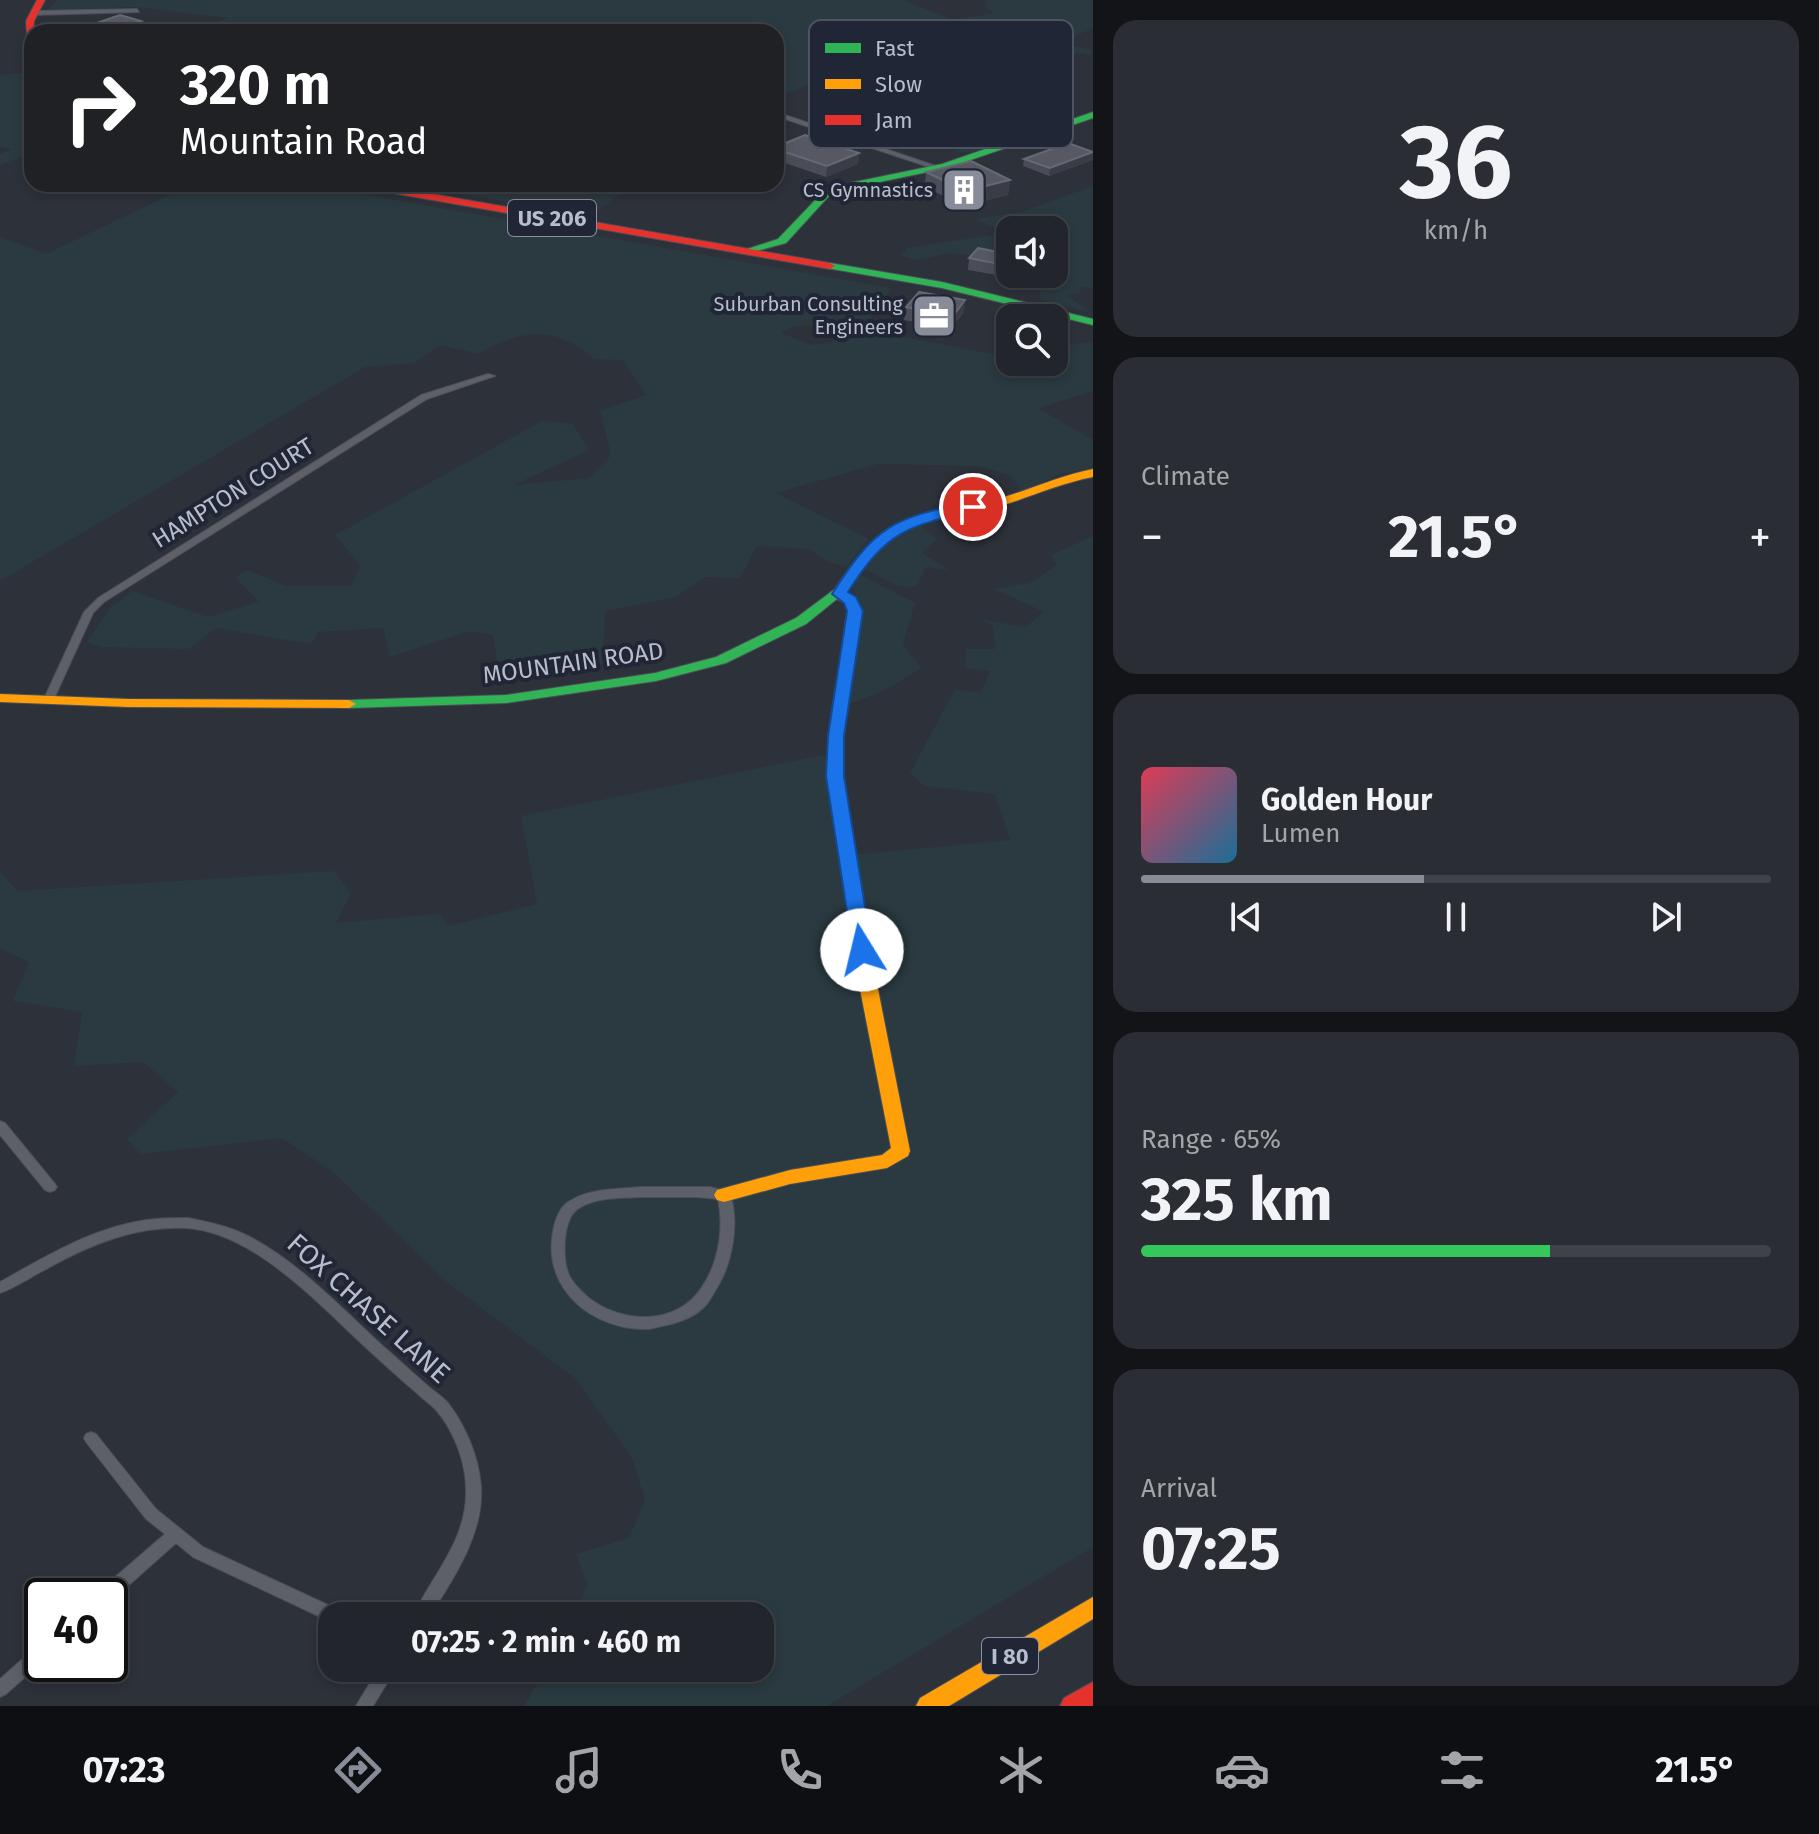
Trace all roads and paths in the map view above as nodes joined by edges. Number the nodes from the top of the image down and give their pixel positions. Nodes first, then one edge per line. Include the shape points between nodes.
1 (38, 6) edge
2 (137, 11) dead end
3 (1093, 115) edge
4 (784, 117) edge
5 (1073, 122) edge
6 (809, 125) edge
7 (877, 148) edge
8 (996, 148) edge
9 (937, 168) junction
10 (404, 192) edge
11 (778, 248) junction
12 (1093, 322) edge
13 (491, 376) dead end
14 (1093, 473) edge
15 (839, 594) junction
16 (0, 698) edge
17 (48, 701) junction
18 (0, 1126) edge
19 (50, 1187) dead end
20 (724, 1195) junction
21 (0, 1288) edge
22 (91, 1438) dead end
23 (175, 1535) junction
24 (126, 1578) edge
25 (429, 1602) edge
26 (1093, 1607) edge
27 (318, 1608) edge
28 (24, 1668) edge
29 (379, 1682) edge
30 (0, 1689) edge
31 (1093, 1693) edge
32 (364, 1706) edge
33 (928, 1706) edge
34 (1072, 1706) edge

1 - 2 street
3 - 5 main road
4 - 6 street
7 - 9 street
8 - 9 main road
9 - 11 main road via 831,191
10 - 11 main road, US 206 via 746,251
11 - 12 main road, US 206
13 - 17 street, HAMPTON COURT via 424,397 101,600 89,612
14 - 15 main road, MOUNTAIN ROAD via 898,527 866,552
15 - 17 main road, MOUNTAIN ROAD via 801,621 714,663 520,697 414,704
15 - 20 main road via 855,611 835,776 876,1039 901,1151 887,1161 790,1177
16 - 17 main road, MOUNTAIN ROAD
18 - 19 street
20 - 20 street via 658,1193 578,1202 561,1223 557,1258 565,1284 588,1307 624,1321 651,1323 687,1311 711,1289 718,1271 727,1224
21 - 25 street, FOX CHASE LANE via 92,1241 153,1224 221,1230 274,1256 442,1407 462,1435 475,1476 476,1505 467,1538
22 - 23 street via 151,1514
23 - 24 street
23 - 27 street via 198,1552
26 - 33 main road, I 80
28 - 30 street
29 - 32 street
31 - 34 main road

